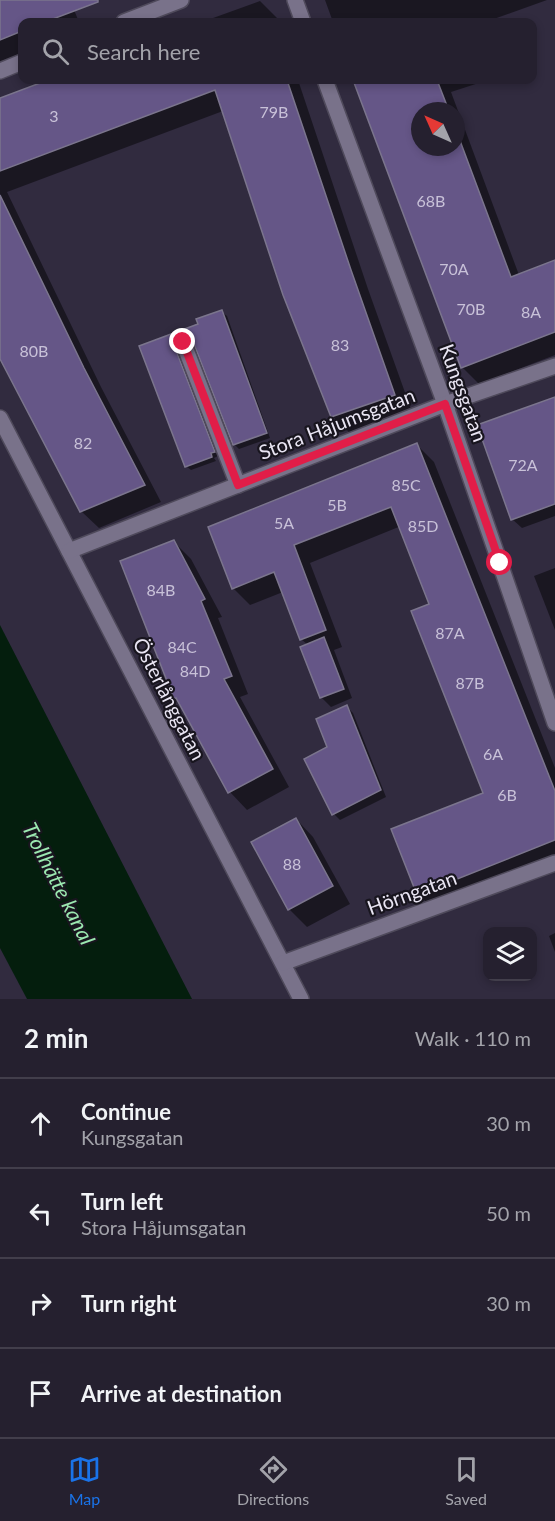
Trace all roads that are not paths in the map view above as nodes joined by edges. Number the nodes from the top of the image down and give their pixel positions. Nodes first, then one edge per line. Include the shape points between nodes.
1 (181, 0) edge
2 (295, 0) edge
3 (134, 18) edge
4 (302, 18) edge
5 (18, 64) edge
6 (0, 71) edge
7 (326, 84) edge
8 (183, 342) dead end
9 (555, 366) edge
10 (445, 404) junction
11 (0, 418) edge
12 (238, 485) junction
13 (69, 551) junction
14 (555, 723) edge
15 (555, 863) edge
16 (283, 963) junction
17 (301, 999) edge

1 - 3 street
2 - 4 street
5 - 6 street
7 - 10 street, Kungsgatan
8 - 12 street
9 - 10 street, Stora Håjumsgatan
10 - 12 street, Stora Håjumsgatan
10 - 14 street, Kungsgatan
11 - 13 street, Österlånggatan
12 - 13 street, Stora Håjumsgatan
13 - 16 street, Österlånggatan
15 - 16 street, Hörngatan
16 - 17 street, Österlånggatan

